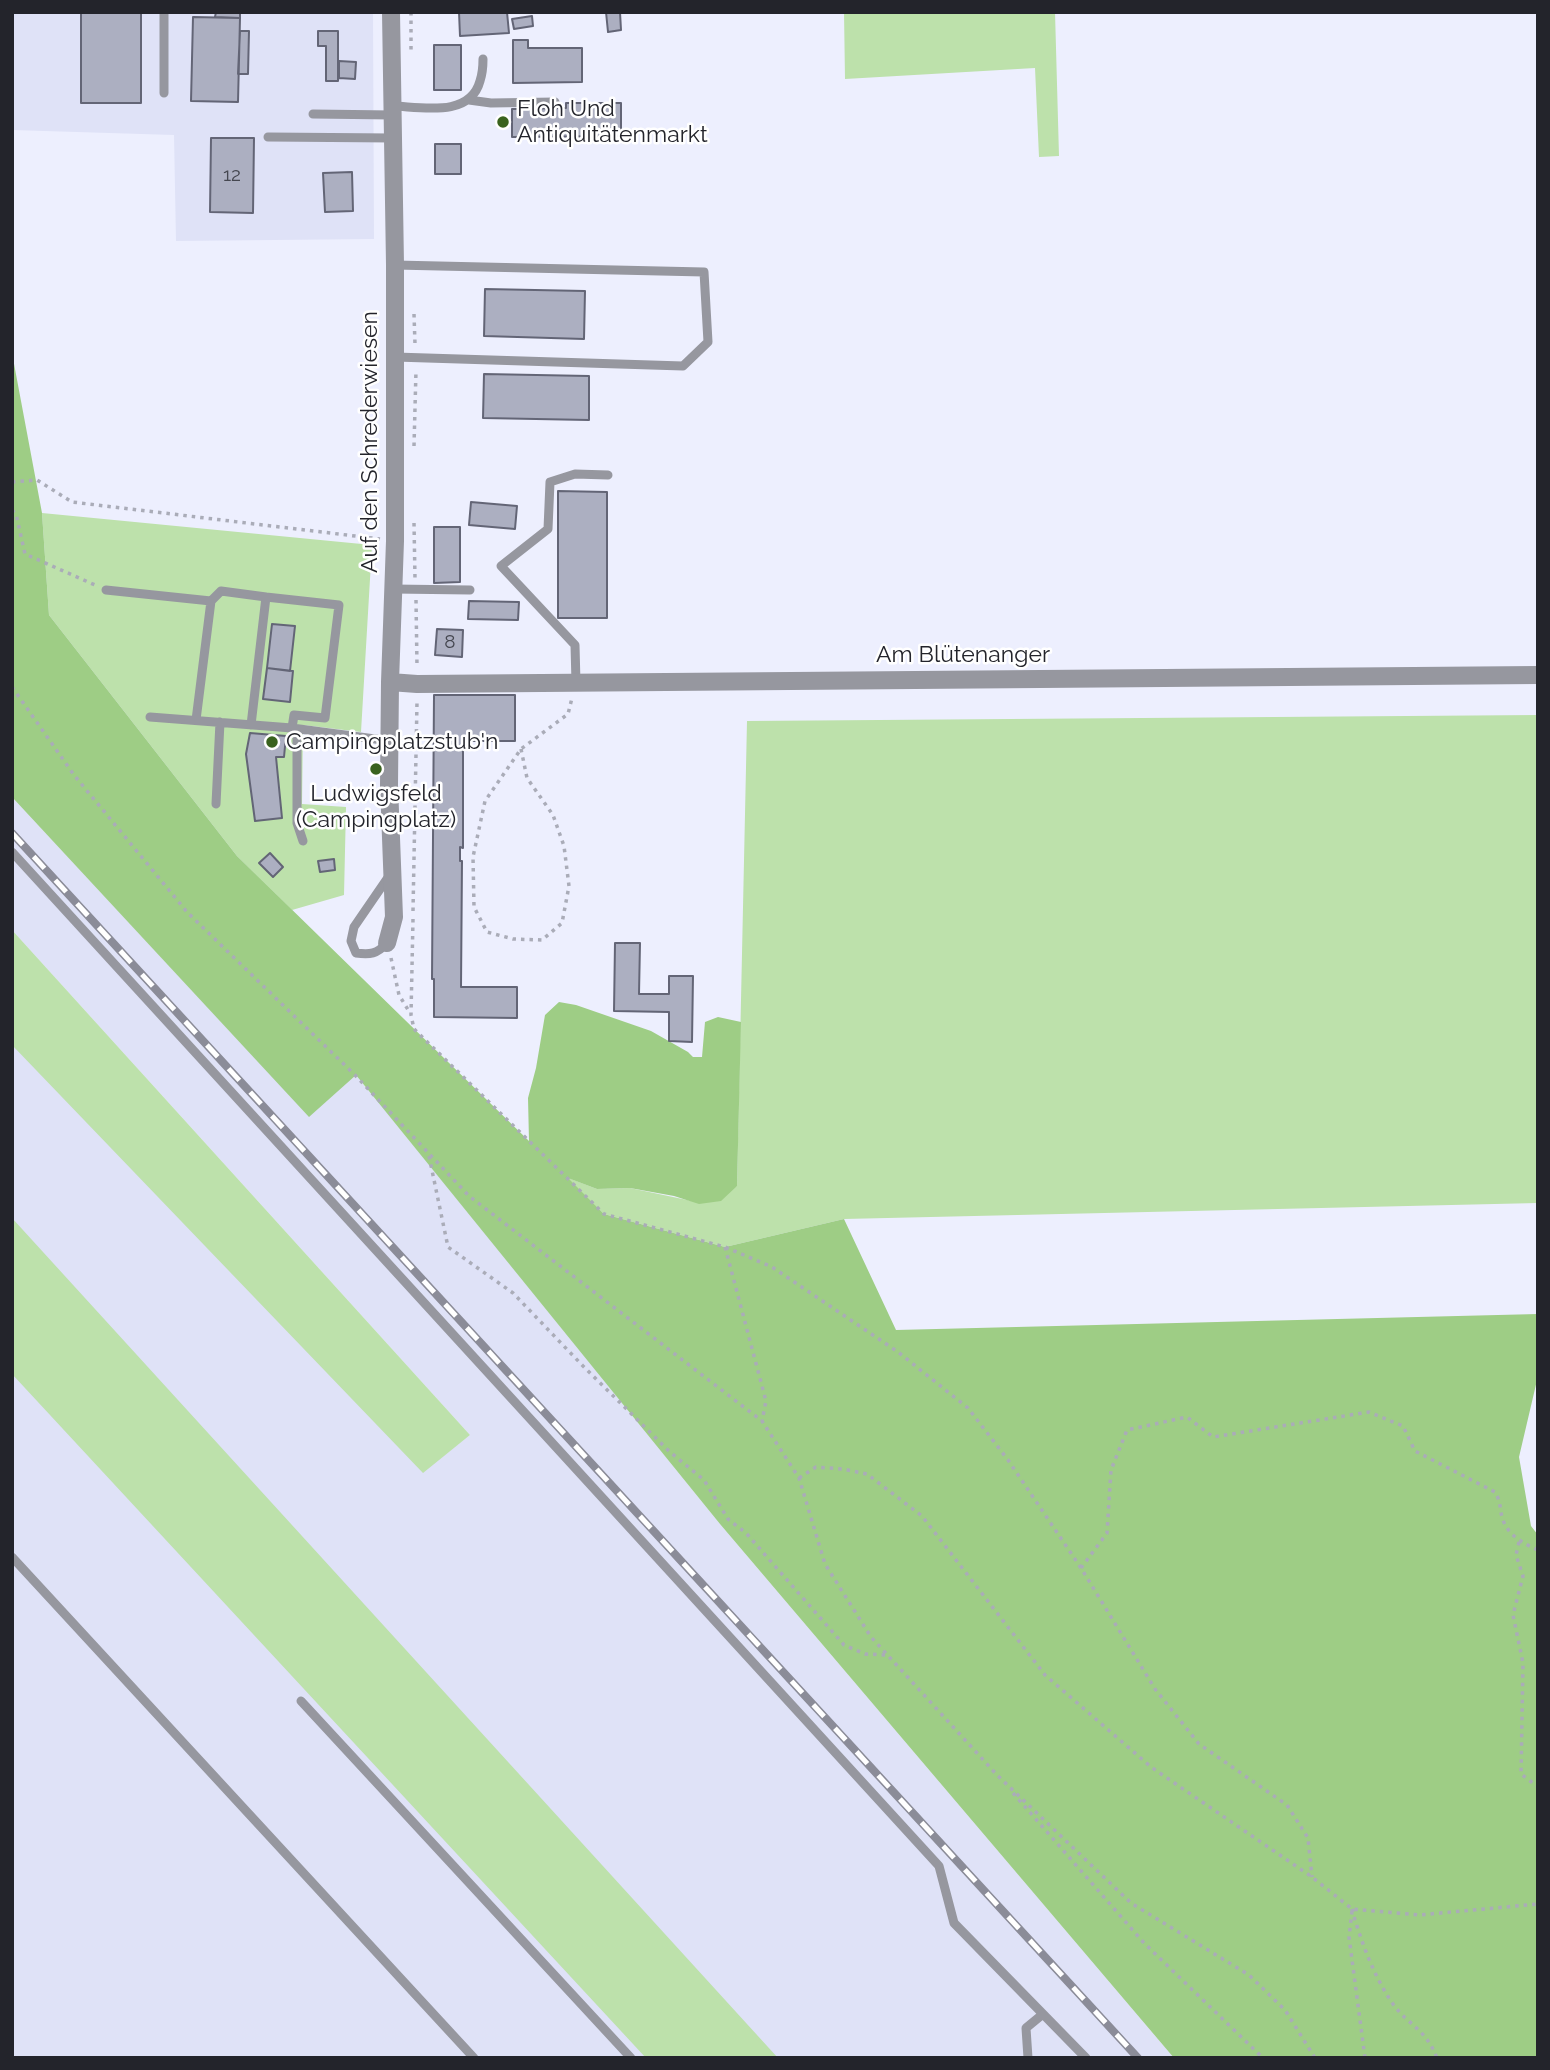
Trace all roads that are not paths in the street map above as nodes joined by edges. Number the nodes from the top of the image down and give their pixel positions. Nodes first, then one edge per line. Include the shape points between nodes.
1 (164, 12) edge
2 (391, 12) edge
3 (484, 60) dead end
4 (164, 93) dead end
5 (469, 100) junction
6 (555, 102) dead end
7 (393, 111) junction
8 (313, 114) dead end
9 (268, 137) dead end
10 (393, 138) junction
11 (395, 265) junction
12 (395, 357) junction
13 (608, 475) dead end
14 (393, 589) junction
15 (106, 590) road end
16 (471, 590) dead end
17 (266, 597) junction
18 (211, 601) junction
19 (1538, 675) edge
20 (390, 682) junction
21 (576, 683) junction
22 (149, 717) dead end
23 (196, 720) junction
24 (220, 722) junction
25 (251, 725) junction
26 (294, 728) junction
27 (390, 741) junction
28 (216, 804) dead end
29 (303, 841) dead end
30 (12, 852) edge
31 (393, 872) junction
32 (387, 943) joint
33 (12, 1557) edge
34 (301, 1701) dead end
35 (1043, 2014) junction
36 (474, 2058) edge
37 (631, 2058) edge
38 (1028, 2058) edge
39 (1086, 2058) edge

1 - 4 lane
2 - 7 street, Auf den Schrederwiesen
3 - 5 lane via 480,83
5 - 6 lane
5 - 7 lane via 440,109
7 - 8 lane
7 - 10 street, Auf den Schrederwiesen
9 - 10 lane
10 - 11 street, Auf den Schrederwiesen
11 - 12 street, Auf den Schrederwiesen
11 - 12 lane via 704,272 708,342 683,366
12 - 14 street, Auf den Schrederwiesen
13 - 21 lane via 575,474 550,482 548,529 501,566 575,645
14 - 16 lane
14 - 20 street, Auf den Schrederwiesen
15 - 18 lane
17 - 18 lane via 221,591
17 - 25 lane
17 - 26 lane via 339,605 325,718 294,715
18 - 23 lane
19 - 21 street, Am Blütenanger
20 - 21 street, Am Blütenanger
20 - 27 street, Auf den Schrederwiesen
22 - 23 lane
23 - 24 lane
24 - 25 lane
24 - 28 lane
25 - 26 lane
26 - 27 lane
26 - 29 lane via 297,822
27 - 31 street, Auf den Schrederwiesen
30 - 35 lane via 939,1866 954,1923
31 - 32 street, Auf den Schrederwiesen via 394,917
31 - 32 lane via 354,927 351,941 356,953 369,955
33 - 36 lane
34 - 37 lane
35 - 38 lane via 1026,2028
35 - 39 lane

